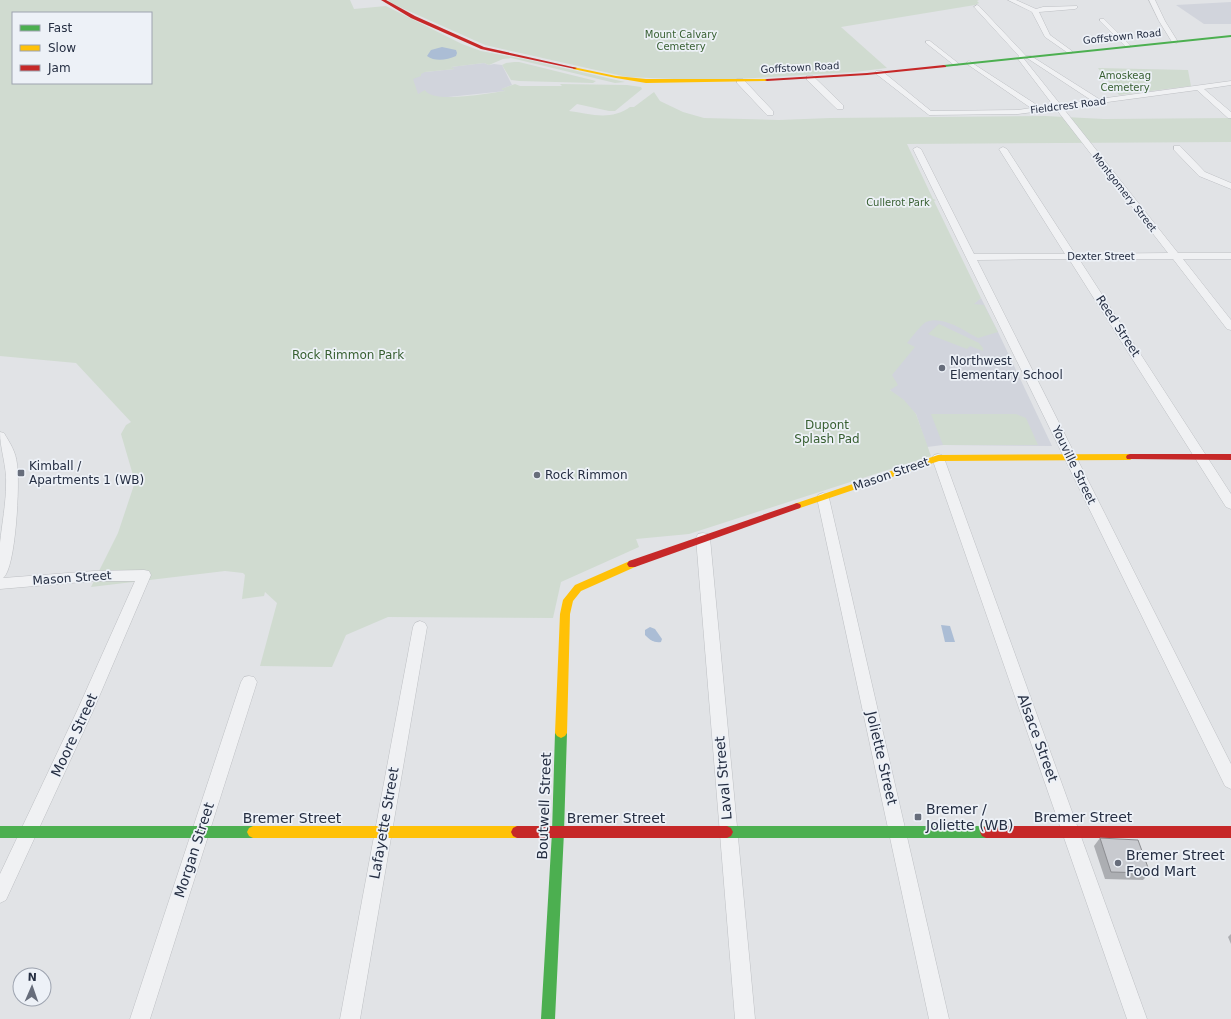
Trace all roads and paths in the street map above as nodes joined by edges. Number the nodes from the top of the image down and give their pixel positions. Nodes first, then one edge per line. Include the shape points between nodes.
1 (383, 0) edge
2 (1011, 0) edge
3 (1152, 0) edge
4 (1038, 1) dead end
5 (1075, 6) dead end
6 (977, 7) dead end
7 (1043, 9) junction
8 (1035, 12) junction
9 (1102, 20) dead end
10 (1231, 36) edge
11 (928, 42) dead end
12 (1175, 42) junction
13 (1128, 46) junction
14 (1070, 52) junction
15 (1024, 57) junction
16 (969, 63) junction
17 (956, 64) junction
18 (879, 73) junction
19 (810, 78) junction
20 (740, 82) junction
21 (1231, 83) edge
22 (1200, 88) junction
23 (1099, 102) junction
24 (840, 107) dead end
25 (1058, 107) junction
26 (1038, 109) junction
27 (770, 113) dead end
28 (1230, 116) edge
29 (1177, 148) dead end
30 (917, 149) dead end
31 (1003, 149) dead end
32 (1231, 186) edge
33 (1073, 256) junction
34 (1175, 256) junction
35 (1231, 256) edge
36 (970, 257) junction
37 (1231, 327) edge
38 (0, 436) edge
39 (1070, 457) junction
40 (1202, 457) junction
41 (1231, 457) edge
42 (938, 458) junction
43 (823, 498) junction
44 (1231, 504) edge
45 (703, 538) junction
46 (0, 574) edge
47 (144, 575) joint
48 (0, 584) edge
49 (570, 595) joint
50 (420, 626) dead end
51 (248, 682) dead end
52 (1231, 781) edge
53 (200, 831) junction
54 (0, 832) edge
55 (28, 832) junction
56 (383, 832) junction
57 (558, 832) junction
58 (728, 832) junction
59 (898, 832) junction
60 (1071, 832) junction
61 (1231, 832) edge
62 (0, 894) edge
63 (140, 1019) edge
64 (350, 1019) edge
65 (548, 1019) edge
66 (745, 1019) edge
67 (939, 1019) edge
68 (1137, 1019) edge

1 - 20 street, Goffstown Road via 413,17 494,51 632,80
2 - 8 street
3 - 12 street
4 - 7 street
5 - 7 street
6 - 15 street
7 - 8 street
8 - 14 street via 1047,36
9 - 13 street
10 - 12 street, Goffstown Road
11 - 17 street
12 - 13 street, Goffstown Road
13 - 14 street, Goffstown Road
14 - 15 street, Goffstown Road
15 - 16 street, Goffstown Road
15 - 23 street
15 - 25 street, Montgomery Street
16 - 17 street, Goffstown Road
16 - 26 street
17 - 18 street, Goffstown Road
18 - 19 street, Goffstown Road
18 - 26 street, Fieldcrest Road via 928,112 1011,112
19 - 20 street, Goffstown Road
19 - 24 street
20 - 27 street
21 - 22 street, Fieldcrest Road
22 - 23 street, Fieldcrest Road
22 - 28 street
23 - 25 street, Fieldcrest Road
25 - 26 street, Fieldcrest Road
25 - 34 street, Montgomery Street
29 - 32 street via 1202,174
30 - 36 street, Youville Street
31 - 33 street, Reed Street
33 - 34 street, Dexter Street
33 - 36 street, Dexter Street
33 - 40 street, Reed Street
34 - 35 street, Dexter Street
34 - 37 street, Montgomery Street
36 - 39 street, Youville Street
38 - 46 street via 6,446 11,468 12,500 7,549
39 - 40 street, Mason Street
39 - 42 street, Mason Street
39 - 52 street, Youville Street
40 - 41 street, Mason Street
40 - 44 street, Reed Street
42 - 43 street, Mason Street
42 - 60 street, Alsace Street
43 - 45 street, Mason Street
43 - 59 street, Joliette Street
45 - 49 street, Mason Street via 637,562 578,588
45 - 58 street, Laval Street
47 - 48 street, Mason Street via 94,576
47 - 55 street, Moore Street via 85,711
49 - 57 street, Boutwell Street via 565,614
50 - 56 street, Lafayette Street
51 - 53 street, Morgan Street
53 - 55 street, Bremer Street
53 - 56 street, Bremer Street
53 - 63 street, Morgan Street
54 - 55 street, Bremer Street
55 - 62 street, Moore Street
56 - 57 street, Bremer Street
56 - 64 street, Lafayette Street
57 - 58 street, Bremer Street
57 - 65 street, Boutwell Street
58 - 59 street, Bremer Street
58 - 66 street, Laval Street
59 - 60 street, Bremer Street
59 - 67 street, Joliette Street
60 - 61 street, Bremer Street
60 - 68 street, Alsace Street

